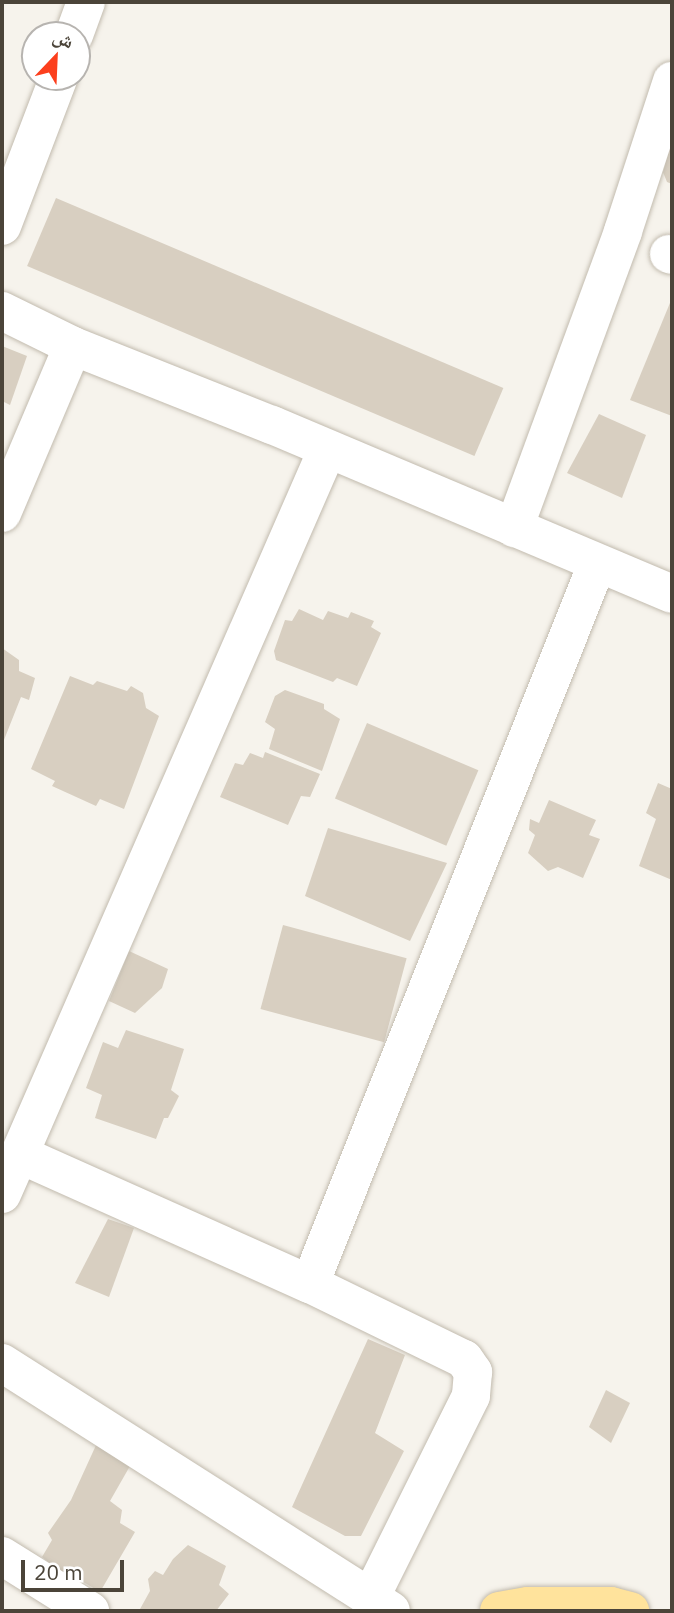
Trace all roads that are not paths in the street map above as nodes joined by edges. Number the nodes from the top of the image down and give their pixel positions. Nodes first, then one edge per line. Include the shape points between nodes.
1 (86, 2) edge
2 (80, 21) edge
3 (672, 81) edge
4 (54, 91) edge
5 (2, 226) edge
6 (2, 311) edge
7 (73, 346) junction
8 (327, 450) junction
9 (2, 513) edge
10 (514, 528) junction
11 (597, 564) junction
12 (672, 594) edge
13 (22, 1155) junction
14 (2, 1194) edge
15 (310, 1284) junction
16 (2, 1363) edge
17 (2, 1556) edge
18 (381, 1604) edge
19 (90, 1611) edge
20 (499, 1611) edge
21 (630, 1611) edge

1 - 2 street
3 - 10 street via 623,231
4 - 5 street
6 - 7 street
7 - 8 street
7 - 9 street
8 - 10 street
8 - 13 street
10 - 11 street
11 - 12 street
11 - 15 street
13 - 14 street
13 - 15 street
15 - 18 street via 464,1359 473,1371 471,1396
16 - 18 street
17 - 19 street
20 - 21 main road via 528,1606 611,1606

